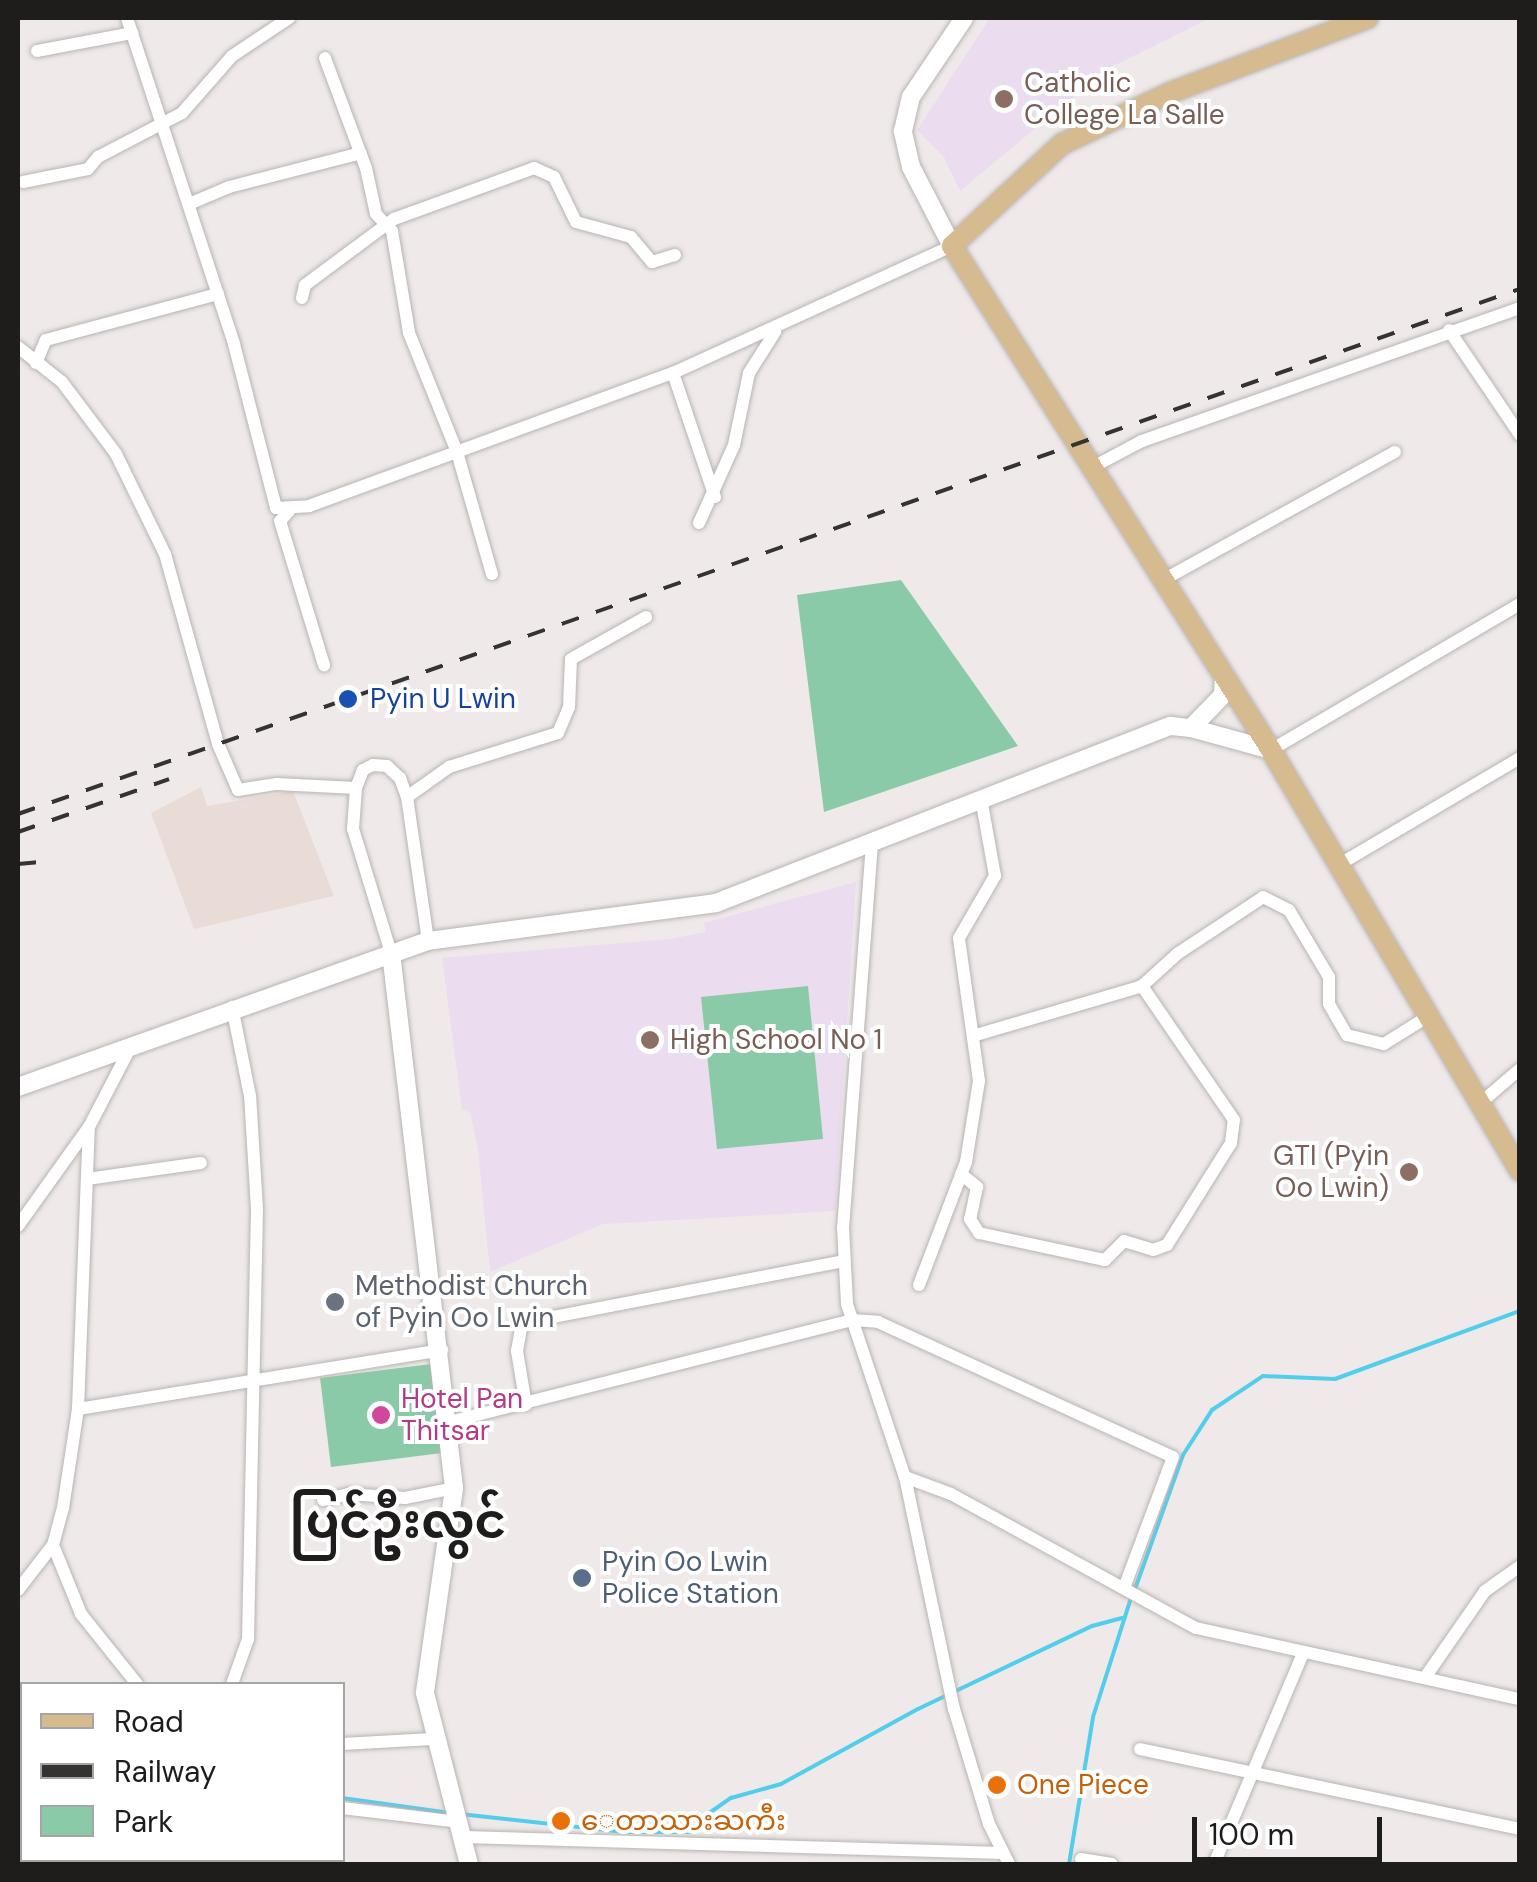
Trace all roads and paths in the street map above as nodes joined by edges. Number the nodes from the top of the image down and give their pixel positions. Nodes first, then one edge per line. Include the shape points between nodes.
1 (127, 18) edge
2 (290, 18) edge
3 (964, 18) edge
4 (1368, 18) edge
5 (132, 34) junction
6 (36, 51) dead end
7 (325, 58) dead end
8 (163, 124) junction
9 (360, 153) junction
10 (23, 182) dead end
11 (190, 204) junction
12 (384, 226) junction
13 (952, 246) junction
14 (675, 255) dead end
15 (218, 294) junction
16 (302, 298) dead end
17 (1520, 308) edge
18 (777, 330) junction
19 (1449, 330) junction
20 (18, 347) edge
21 (36, 363) junction
22 (673, 373) junction
23 (1520, 435) edge
24 (458, 452) junction
25 (1395, 452) dead end
26 (1092, 467) junction
27 (715, 497) junction
28 (289, 511) junction
29 (699, 523) dead end
30 (492, 574) dead end
31 (1163, 580) junction
32 (1520, 604) edge
33 (646, 617) dead end
34 (324, 665) dead end
35 (1224, 674) junction
36 (1191, 728) junction
37 (1271, 750) junction
38 (1520, 758) edge
39 (356, 788) junction
40 (407, 797) junction
41 (982, 804) junction
42 (872, 843) junction
43 (1340, 864) junction
44 (428, 941) junction
45 (391, 954) junction
46 (1142, 986) junction
47 (232, 1007) junction
48 (1426, 1017) junction
49 (976, 1035) junction
50 (129, 1050) junction
51 (1520, 1069) edge
52 (18, 1087) edge
53 (1478, 1105) junction
54 (90, 1126) junction
55 (201, 1163) dead end
56 (1520, 1171) edge
57 (960, 1174) junction
58 (87, 1179) junction
59 (18, 1226) edge
60 (844, 1261) junction
61 (919, 1286) dead end
62 (852, 1320) junction
63 (442, 1350) junction
64 (255, 1380) junction
65 (526, 1406) junction
66 (78, 1409) junction
67 (450, 1422) junction
68 (905, 1477) junction
69 (454, 1488) junction
70 (323, 1500) dead end
71 (53, 1545) junction
72 (1520, 1566) edge
73 (1125, 1589) junction
74 (18, 1590) edge
75 (1303, 1653) junction
76 (1426, 1676) junction
77 (134, 1682) edge
78 (233, 1682) edge
79 (1520, 1699) edge
80 (432, 1739) junction
81 (345, 1744) edge
82 (1140, 1749) dead end
83 (1249, 1773) junction
84 (345, 1808) edge
85 (460, 1820) junction
86 (1520, 1830) edge
87 (1081, 1858) dead end
88 (1006, 1859) edge
89 (470, 1864) edge
90 (1112, 1864) edge
91 (1214, 1864) edge

1 - 5 street
2 - 8 street via 232,56 182,113
3 - 13 street via 911,97 904,132 911,167
4 - 13 main road via 1172,92 1062,144
5 - 6 street
5 - 8 street
7 - 9 street
8 - 10 street via 98,157 88,169
8 - 11 street
9 - 11 street via 229,186
9 - 12 street
11 - 15 street
12 - 14 street via 543,168 576,222 631,237 652,262
12 - 16 street via 305,285
12 - 24 street via 392,230 398,254 409,332
13 - 18 street
13 - 26 main road
15 - 21 street via 46,340
15 - 28 street via 276,508
17 - 19 street
18 - 22 street
18 - 27 street via 749,373
19 - 23 street
19 - 26 street via 1142,442
20 - 21 street
21 - 39 street via 62,382 116,454 164,554 218,744 238,790 277,784
22 - 24 street
22 - 27 street
24 - 28 street
24 - 30 street
25 - 31 street
26 - 31 main road
27 - 29 street
28 - 34 street via 280,521
31 - 35 main road
32 - 37 street
33 - 40 street via 571,660 568,707 558,733 449,767
35 - 36 street via 1223,695
35 - 37 main road
36 - 37 street
36 - 41 street via 1171,726
37 - 43 main road
38 - 43 street
39 - 40 street via 363,770 386,766
39 - 45 street via 353,829
40 - 44 street
41 - 42 street
41 - 49 street via 995,876 959,938
42 - 44 street via 716,903
42 - 60 street
43 - 48 main road
44 - 45 street
45 - 47 street
45 - 63 street
46 - 48 street via 1176,954 1263,897 1288,910 1299,926 1329,976 1329,1004 1347,1035 1384,1044
46 - 49 street
46 - 57 street via 1234,1120 1230,1143 1167,1245 1153,1250 1124,1241 1105,1260 979,1233 970,1219 977,1187
47 - 50 street
47 - 64 street via 256,1157
48 - 53 main road
49 - 57 street via 980,1081
50 - 52 street
50 - 54 street
51 - 53 street
53 - 56 main road
54 - 58 street
54 - 59 street
55 - 58 street
57 - 61 street
58 - 66 street
60 - 62 street
60 - 65 street via 522,1323 517,1351
62 - 65 street
62 - 68 street
62 - 73 street via 895,1328 1173,1457
63 - 64 street
63 - 67 street
64 - 66 street
64 - 78 street via 248,1639
65 - 67 street
66 - 71 street
67 - 69 street
68 - 73 street via 952,1494
68 - 88 street via 950,1694
69 - 70 street via 405,1498 348,1494
69 - 80 street via 424,1673
71 - 74 street
71 - 77 street via 80,1614
72 - 76 street via 1485,1590
73 - 75 street via 1196,1628
75 - 76 street
75 - 83 street
76 - 79 street
80 - 81 street
80 - 85 street
82 - 83 street
83 - 86 street
83 - 91 street
84 - 85 street
85 - 88 street
85 - 89 street
87 - 90 street

